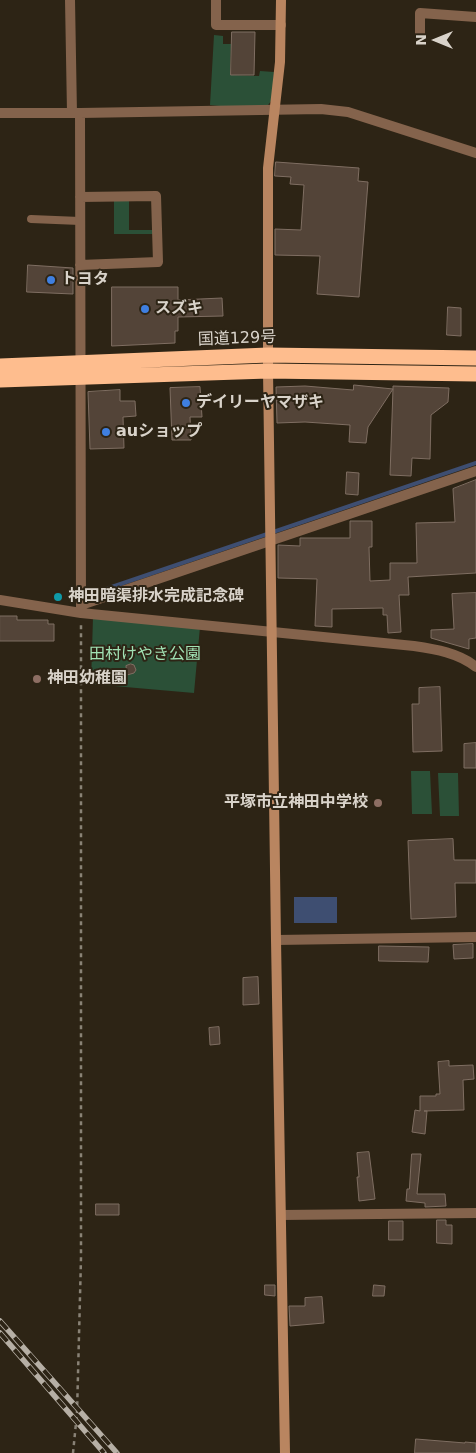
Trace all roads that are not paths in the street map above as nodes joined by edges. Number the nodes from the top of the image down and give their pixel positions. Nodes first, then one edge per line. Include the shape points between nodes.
1 (70, 0) edge
2 (216, 0) edge
3 (281, 0) edge
4 (476, 17) edge
5 (281, 25) junction
6 (420, 38) dead end
7 (276, 111) junction
8 (0, 113) edge
9 (76, 113) junction
10 (476, 153) edge
11 (80, 197) junction
12 (31, 219) dead end
13 (80, 221) junction
14 (80, 266) junction
15 (268, 355) junction
16 (476, 358) edge
17 (0, 366) edge
18 (80, 370) junction
19 (268, 371) junction
20 (476, 374) edge
21 (0, 380) edge
22 (476, 471) edge
23 (271, 540) junction
24 (0, 600) edge
25 (81, 609) junction
26 (272, 632) junction
27 (476, 666) edge
28 (476, 937) edge
29 (276, 940) junction
30 (476, 1213) edge
31 (281, 1215) junction
32 (286, 1453) edge

1 - 9 street
2 - 5 street via 216,25
3 - 5 street
4 - 6 street via 420,13
5 - 7 street
7 - 9 street
7 - 10 street via 321,109 348,112
7 - 15 street via 268,168
8 - 9 street
9 - 11 street
11 - 13 street
11 - 14 street via 156,196 158,262
12 - 13 lane
13 - 14 street
14 - 18 street
15 - 16 highway, 国道129号
15 - 18 highway, 国道129号
15 - 19 street
17 - 18 highway, 国道129号
18 - 19 highway, 国道129号
18 - 21 highway, 国道129号
18 - 25 street
19 - 20 highway, 国道129号
19 - 23 street
22 - 23 street
23 - 25 street
23 - 26 street
24 - 25 street
25 - 26 street
26 - 27 street via 441,650
26 - 29 street
28 - 29 street
29 - 31 street
30 - 31 street
31 - 32 street

